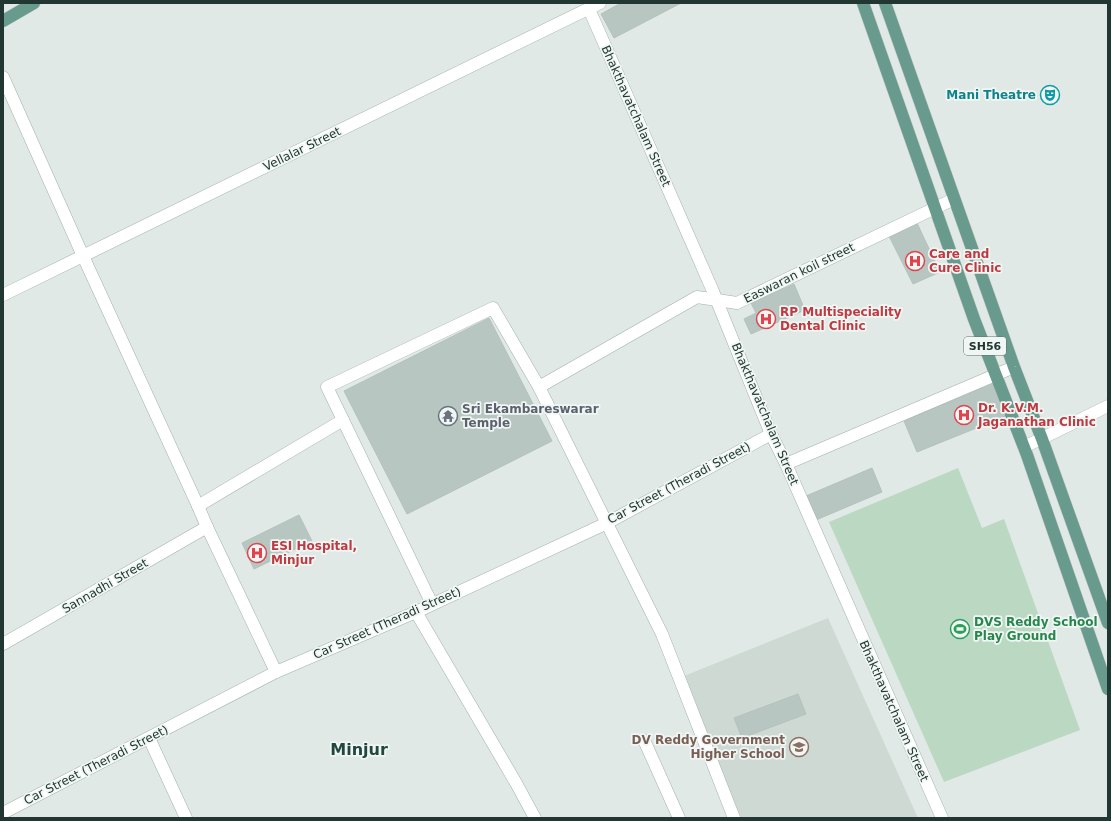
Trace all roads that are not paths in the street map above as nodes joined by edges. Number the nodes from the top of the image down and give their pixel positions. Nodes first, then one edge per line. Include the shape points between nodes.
1 (34, 3) edge
2 (600, 3) edge
3 (863, 3) edge
4 (885, 3) edge
5 (589, 9) junction
6 (3, 21) edge
7 (3, 76) edge
8 (954, 200) junction
9 (935, 208) junction
10 (83, 256) junction
11 (3, 295) edge
12 (716, 300) junction
13 (1014, 367) junction
14 (996, 374) junction
15 (539, 387) junction
16 (1108, 406) edge
17 (343, 420) junction
18 (771, 434) junction
19 (1042, 439) junction
20 (1024, 447) junction
21 (786, 464) junction
22 (198, 506) junction
23 (607, 523) junction
24 (207, 527) junction
25 (432, 604) junction
26 (416, 612) junction
27 (1108, 623) edge
28 (3, 644) edge
29 (276, 672) junction
30 (1108, 689) edge
31 (149, 738) junction
32 (644, 740) dead end
33 (3, 814) edge
34 (186, 818) edge
35 (535, 818) edge
36 (679, 818) edge
37 (734, 818) edge
38 (942, 818) edge

1 - 6 main road
2 - 5 street, Vellalar Street
3 - 9 main road, SH56
4 - 8 main road, SH56
5 - 10 street, Vellalar Street
5 - 12 street, Bhakthavatchalam Street
7 - 10 street
8 - 9 street, Easwaran koil street
8 - 13 main road, SH56
9 - 12 street, Easwaran koil street via 737,303
9 - 14 main road, SH56
10 - 11 street, Vellalar Street
10 - 22 street
12 - 15 street, Easwaran koil street via 697,297
12 - 18 street, Bhakthavatchalam Street
13 - 14 street
13 - 19 main road, SH56
14 - 20 main road, SH56
14 - 21 street
15 - 17 street via 493,308 327,387
15 - 23 street
16 - 19 street
17 - 22 street
17 - 25 street
18 - 21 street, Bhakthavatchalam Street
18 - 23 street, Car Street (Theradi Street)
19 - 20 street
19 - 27 main road, SH56
20 - 30 main road, SH56
21 - 38 street, Bhakthavatchalam Street
22 - 24 street
23 - 25 street, Car Street (Theradi Street)
23 - 37 street via 662,634
24 - 28 street, Sannadhi Street
24 - 29 street
25 - 26 street, Car Street (Theradi Street)
26 - 29 street, Car Street (Theradi Street)
26 - 35 street
29 - 31 street, Car Street (Theradi Street)
31 - 33 street, Car Street (Theradi Street)
31 - 34 street
32 - 36 street

